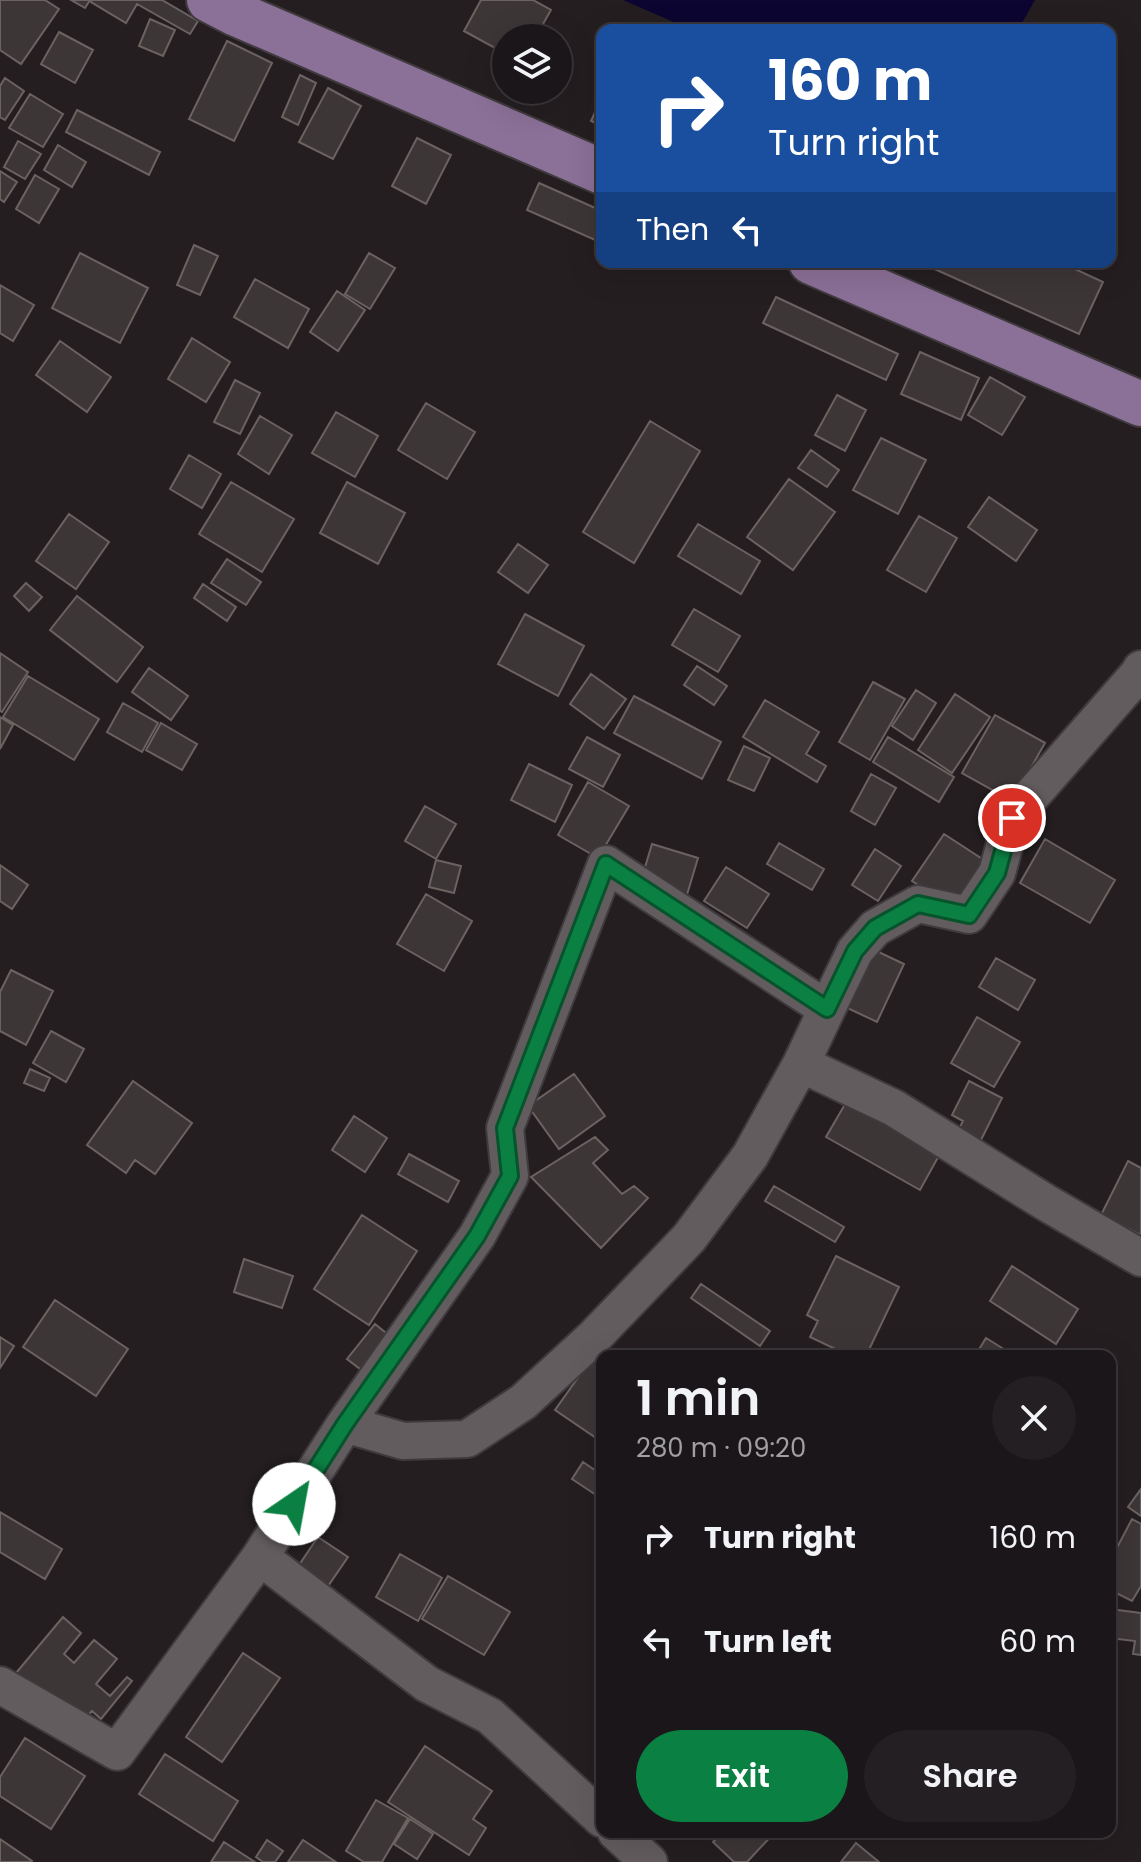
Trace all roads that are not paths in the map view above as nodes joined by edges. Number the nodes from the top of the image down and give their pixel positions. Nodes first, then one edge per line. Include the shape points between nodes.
1 (229, 4) edge
2 (596, 169) edge
3 (825, 268) edge
4 (1141, 404) edge
5 (1141, 669) edge
6 (827, 1009) junction
7 (801, 1064) junction
8 (1141, 1258) edge
9 (345, 1424) junction
10 (260, 1557) junction
11 (0, 1685) edge
12 (596, 1813) edge
13 (623, 1838) edge
14 (649, 1862) edge

1 - 2 main road
3 - 4 main road
5 - 6 street via 1012,818 997,873 969,915 918,904 875,928 855,951
6 - 7 street
6 - 9 street via 606,864 505,1128 510,1176 477,1236
7 - 8 street via 894,1108
7 - 9 street via 750,1156 689,1238 523,1402 467,1439 403,1441
9 - 10 street
10 - 11 street via 117,1752
10 - 12 street via 427,1684 490,1716
13 - 14 street

